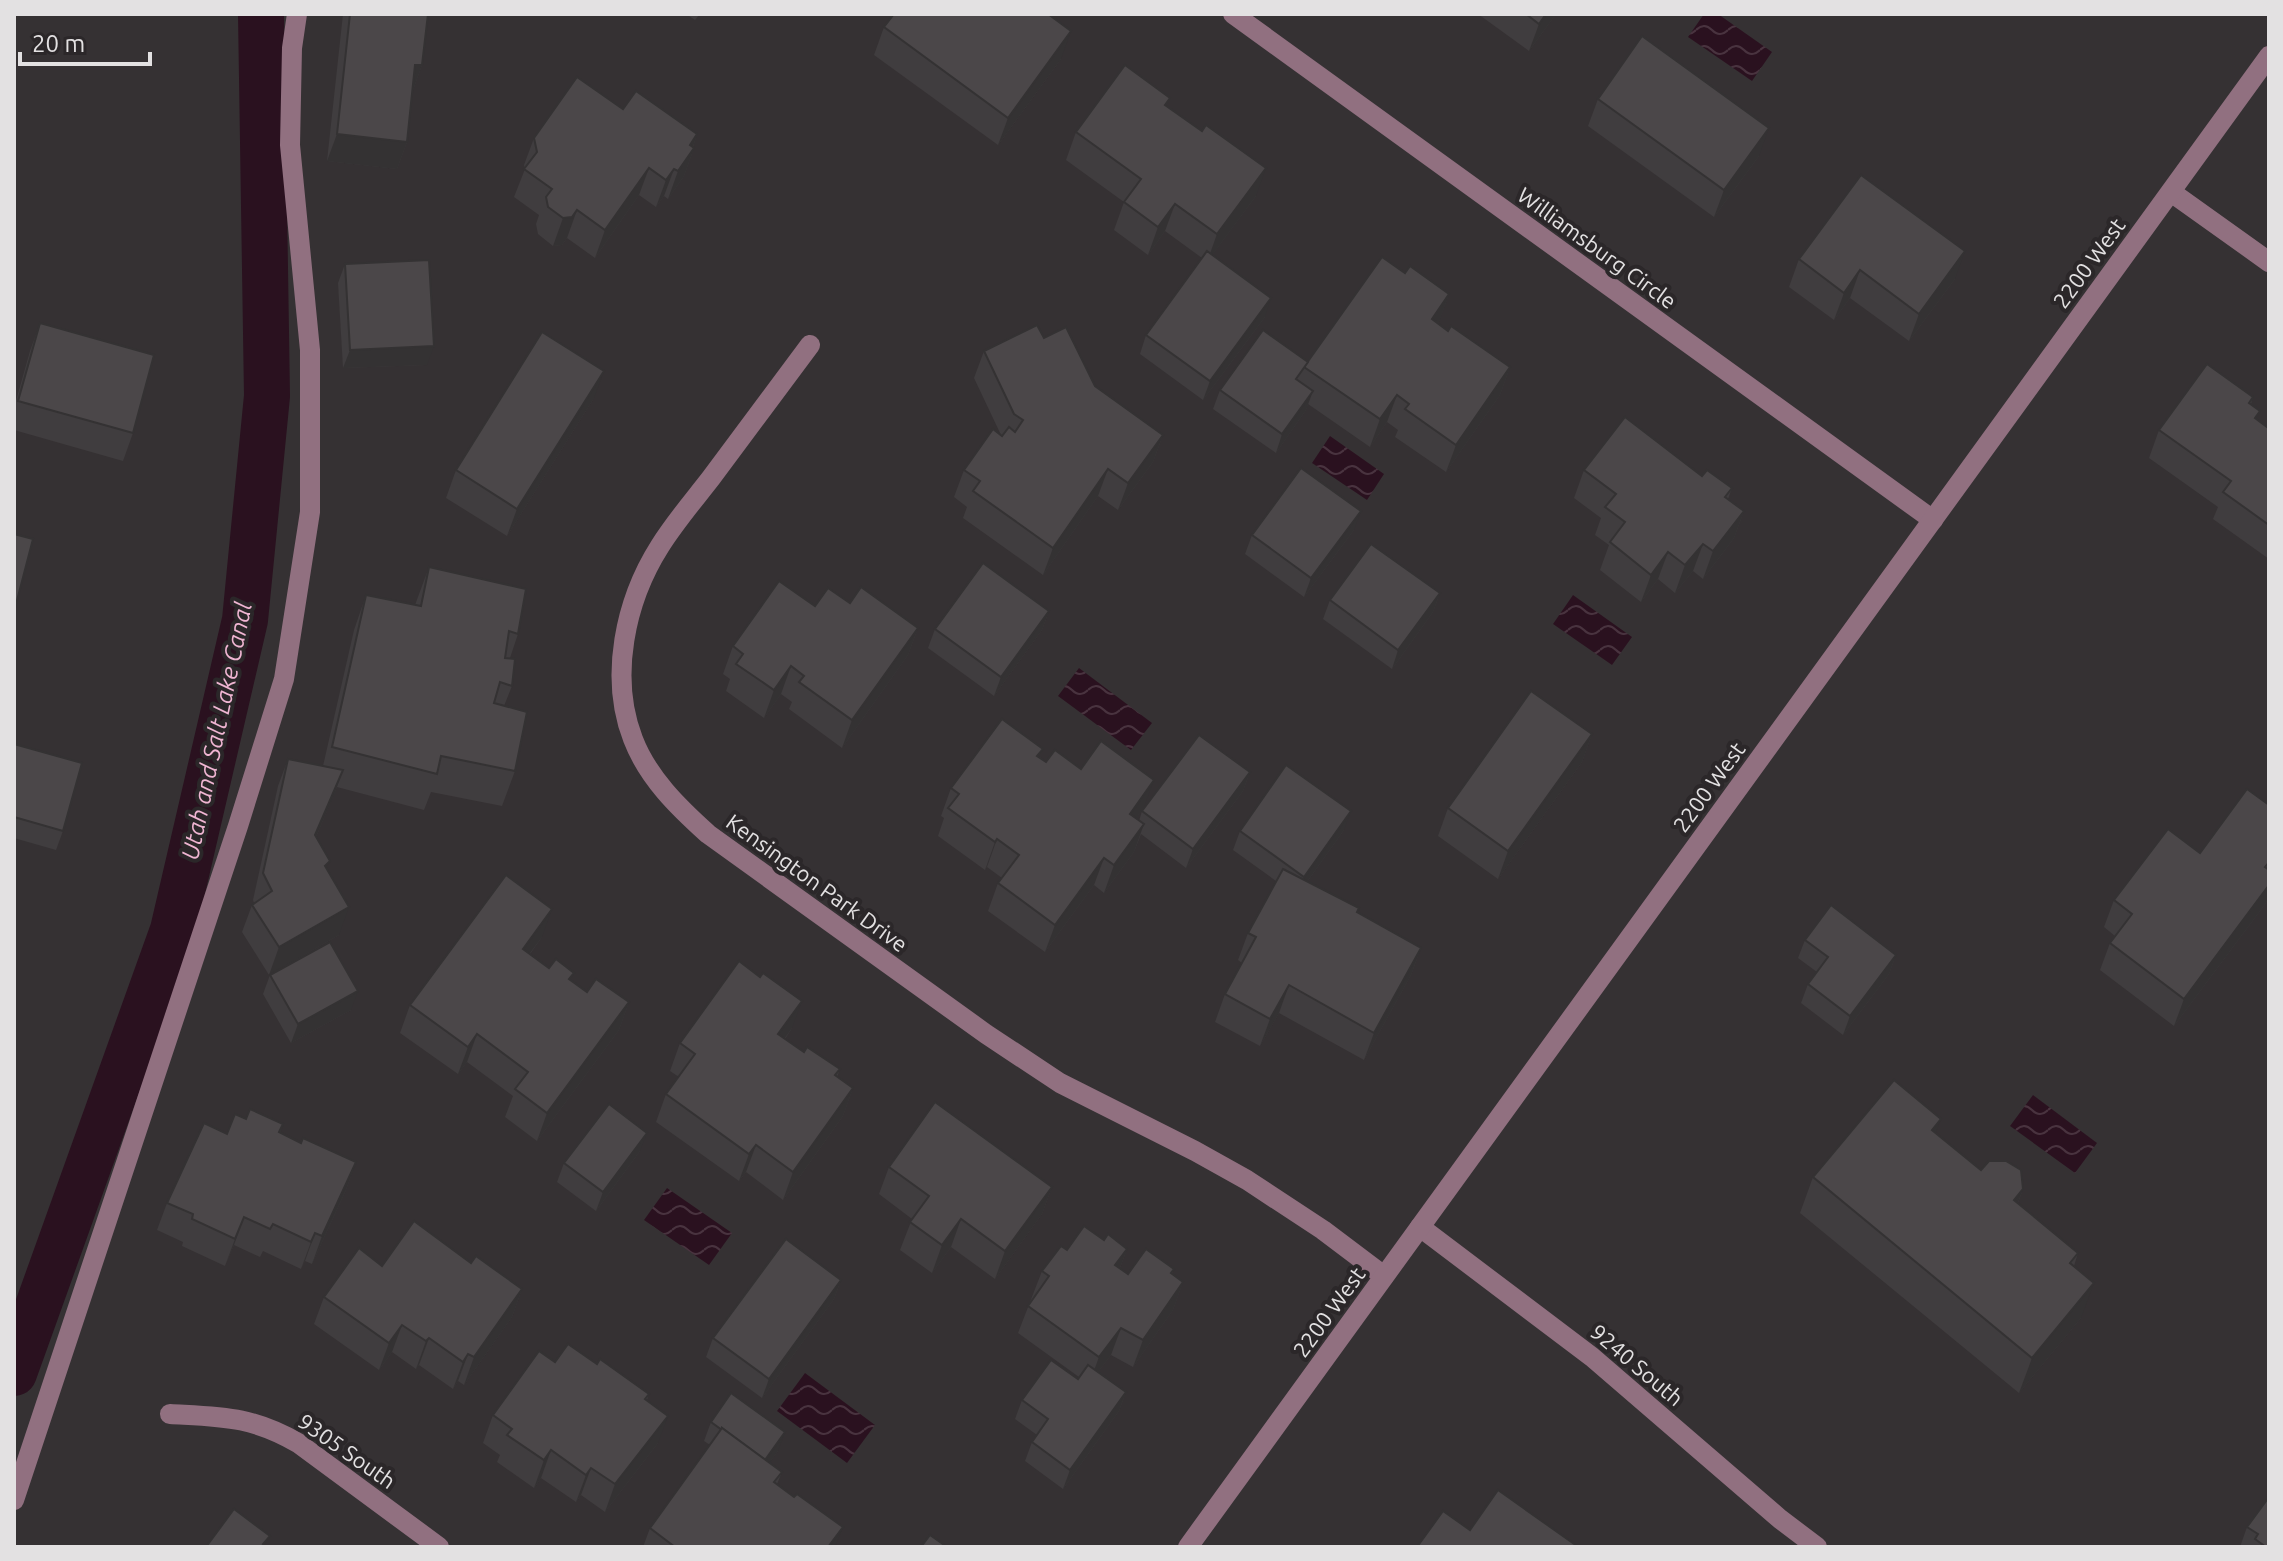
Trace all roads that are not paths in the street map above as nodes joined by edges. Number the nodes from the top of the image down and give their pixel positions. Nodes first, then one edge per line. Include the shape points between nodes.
1 (297, 14) edge
2 (1233, 14) edge
3 (2269, 56) edge
4 (2171, 192) junction
5 (2269, 262) edge
6 (810, 345) dead end
7 (1933, 520) junction
8 (1420, 1227) junction
9 (1384, 1276) junction
10 (170, 1414) dead end
11 (14, 1500) edge
12 (439, 1547) edge
13 (1188, 1547) edge
14 (1817, 1547) edge

1 - 11 street via 290,145 310,350 310,512 284,679
2 - 7 street, Williamsburg Circle
3 - 4 street, 2200 West
4 - 5 street
4 - 7 street, 2200 West
6 - 9 street, Kensington Park Drive via 659,548 633,601 622,645 622,699 633,740 656,781 708,834 986,1034 1060,1083 1247,1180
7 - 8 street, 2200 West
8 - 9 street, 2200 West
8 - 14 street, 9240 South via 1592,1357
9 - 13 street, 2200 West
10 - 12 street, 9305 South via 235,1418 277,1431

